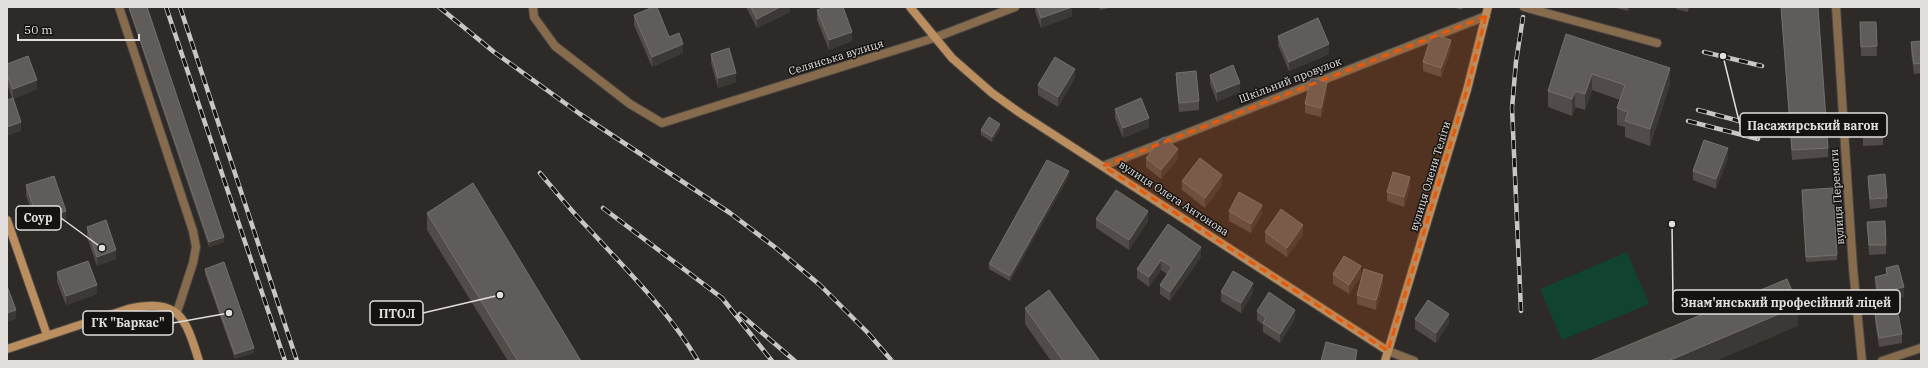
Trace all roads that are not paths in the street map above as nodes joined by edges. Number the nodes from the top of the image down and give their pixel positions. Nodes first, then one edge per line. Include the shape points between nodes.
1 (119, 7) edge
2 (533, 7) edge
3 (910, 7) edge
4 (1015, 7) edge
5 (1488, 7) edge
6 (1524, 7) edge
7 (1836, 7) edge
8 (1486, 16) junction
9 (934, 38) junction
10 (1657, 43) dead end
11 (1104, 166) junction
12 (7, 220) edge
13 (177, 312) junction
14 (47, 335) junction
15 (1921, 348) edge
16 (7, 349) edge
17 (1388, 351) junction
18 (199, 361) edge
19 (1385, 361) edge
20 (1414, 361) edge
21 (1862, 361) edge
22 (1882, 361) edge

1 - 13 street via 193,231 196,247
2 - 9 street, Селянська вулиця via 534,17 555,46 630,104 662,123
3 - 9 street, вулиця Олега Антонова
4 - 9 street, Селянська вулиця
5 - 8 street, вулиця Олени Теліги
6 - 10 street
7 - 21 street, вулиця Перемоги via 1852,260
8 - 11 street, Шкільний провулок
8 - 17 street, вулиця Олени Теліги via 1467,90
9 - 11 street, вулиця Олега Антонова via 952,58 992,93
11 - 17 street, вулиця Олега Антонова
12 - 14 street
13 - 14 street via 162,306 145,305
13 - 18 street via 185,321
14 - 16 street
15 - 22 street
17 - 19 street, вулиця Олени Теліги
17 - 20 street, вулиця Олега Антонова

